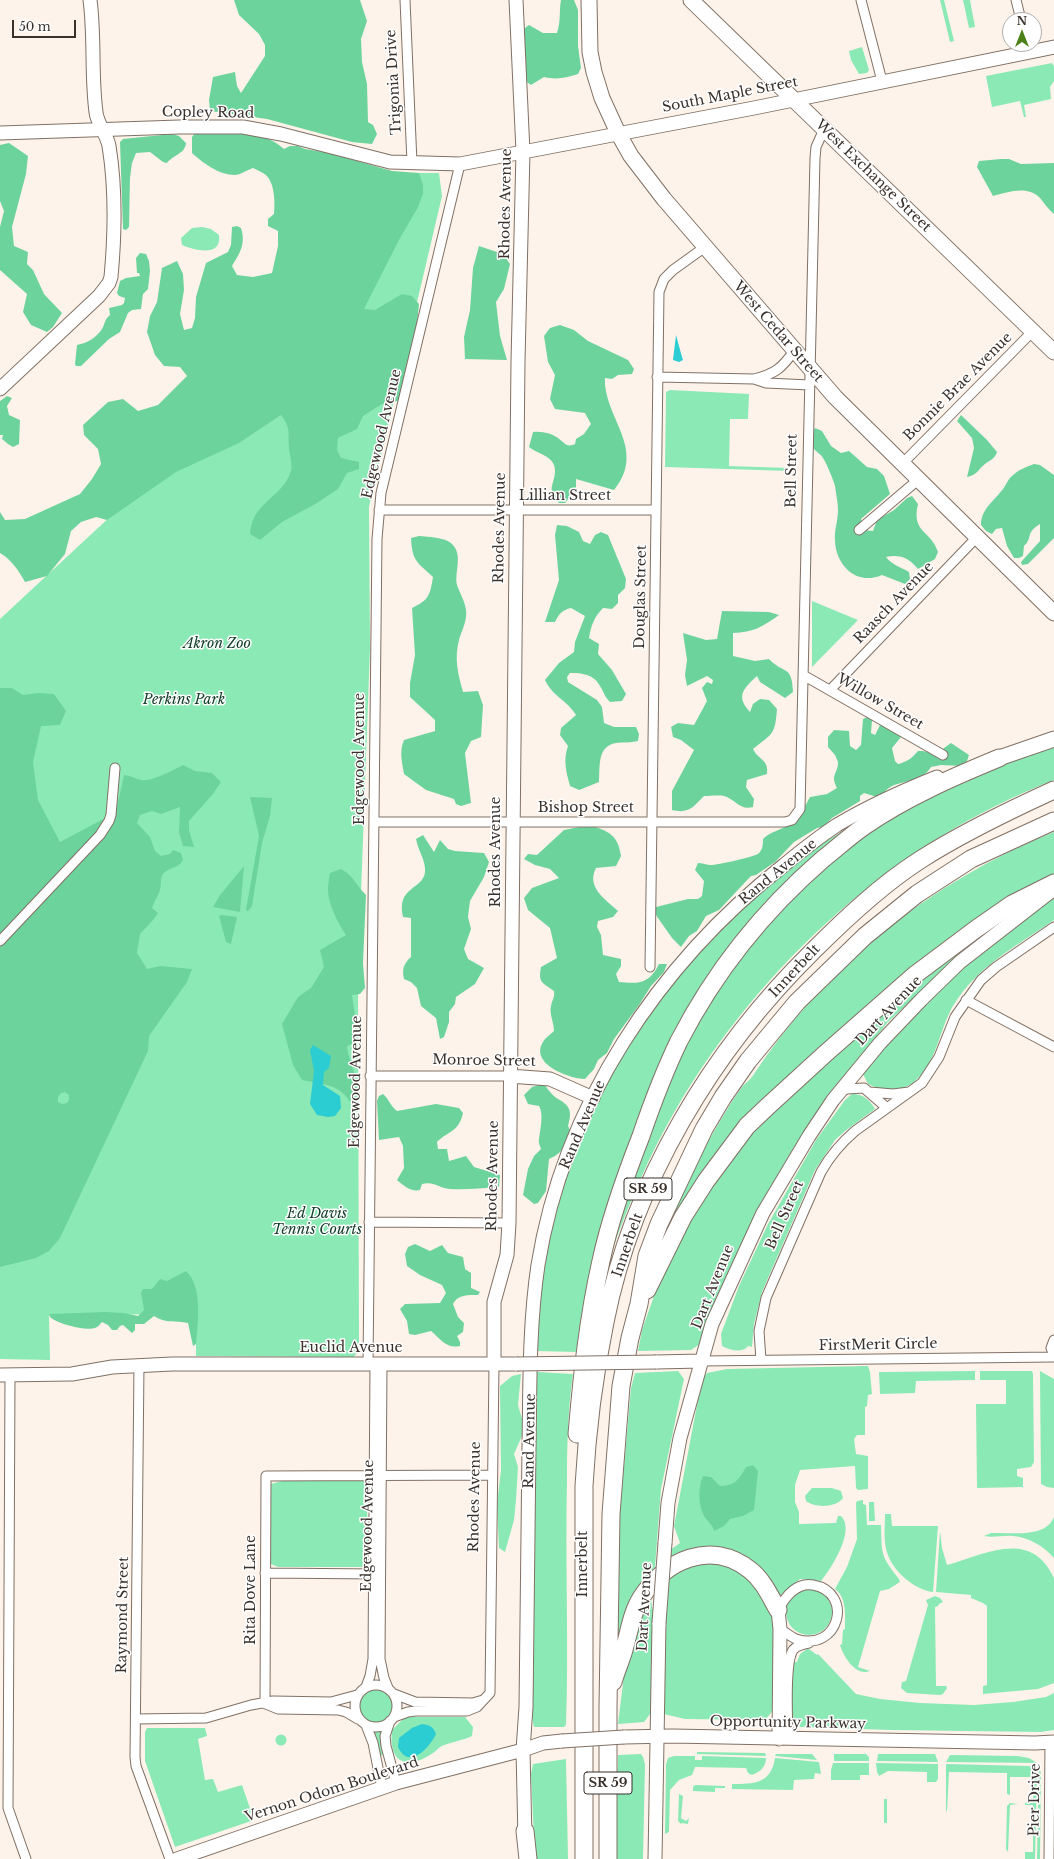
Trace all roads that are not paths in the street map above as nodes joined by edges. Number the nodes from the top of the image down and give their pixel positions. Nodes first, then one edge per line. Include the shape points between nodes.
1 (90, 0) edge
2 (405, 0) edge
3 (516, 0) edge
4 (589, 0) edge
5 (691, 0) edge
6 (860, 0) edge
7 (1016, 0) edge
8 (1019, 12) edge
9 (1042, 47) edge
10 (1054, 47) edge
11 (1010, 52) edge
12 (882, 81) junction
13 (796, 100) junction
14 (824, 129) junction
15 (103, 130) junction
16 (0, 133) edge
17 (618, 133) junction
18 (523, 152) junction
19 (412, 163) junction
20 (460, 164) junction
21 (705, 247) junction
22 (1033, 331) junction
23 (794, 351) junction
24 (1054, 352) edge
25 (810, 369) junction
26 (657, 377) junction
27 (754, 378) junction
28 (810, 385) junction
29 (0, 389) edge
30 (903, 463) junction
31 (919, 479) junction
32 (378, 510) junction
33 (656, 510) junction
34 (517, 511) junction
35 (859, 530) dead end
36 (977, 537) junction
37 (1054, 613) edge
38 (803, 675) junction
39 (831, 689) junction
40 (1054, 739) edge
41 (943, 754) dead end
42 (999, 758) junction
43 (115, 768) dead end
44 (1054, 790) edge
45 (796, 816) joint
46 (1054, 821) edge
47 (374, 822) junction
48 (512, 822) junction
49 (652, 823) junction
50 (1054, 883) edge
51 (1054, 889) edge
52 (1054, 926) edge
53 (0, 941) edge
54 (650, 967) dead end
55 (966, 1000) junction
56 (1054, 1047) edge
57 (861, 1066) junction
58 (370, 1076) junction
59 (509, 1076) junction
60 (867, 1090) junction
61 (839, 1092) junction
62 (911, 1092) junction
63 (593, 1098) junction
64 (887, 1108) junction
65 (369, 1222) junction
66 (509, 1223) junction
67 (639, 1304) junction
68 (1054, 1340) edge
69 (1054, 1357) edge
70 (760, 1360) junction
71 (702, 1361) junction
72 (375, 1363) junction
73 (140, 1365) junction
74 (494, 1365) junction
75 (5, 1375) edge
76 (492, 1475) junction
77 (378, 1476) junction
78 (5, 1512) edge
79 (265, 1573) junction
80 (377, 1574) junction
81 (778, 1610) junction
82 (780, 1628) junction
83 (583, 1640) junction
84 (813, 1642) junction
85 (366, 1687) junction
86 (391, 1691) junction
87 (357, 1695) junction
88 (484, 1700) junction
89 (265, 1704) junction
90 (608, 1707) junction
91 (136, 1719) junction
92 (392, 1719) junction
93 (362, 1722) junction
94 (657, 1737) junction
95 (783, 1739) junction
96 (1052, 1742) edge
97 (523, 1750) junction
98 (396, 1783) junction
99 (382, 1788) junction
100 (525, 1831) joint
101 (26, 1859) edge
102 (170, 1859) edge
103 (177, 1859) edge
104 (527, 1859) edge
105 (584, 1859) edge
106 (608, 1859) edge
107 (655, 1859) edge
108 (1049, 1859) edge

1 - 15 main road via 96,114
2 - 19 street, Trigonia Drive
3 - 18 main road, Rhodes Avenue
4 - 17 main road, West Cedar Street via 589,38 594,72 602,98
5 - 13 main road, West Exchange Street
6 - 12 street
7 - 8 street
9 - 10 main road, South Maple Street
11 - 12 main road, South Maple Street
12 - 13 main road, South Maple Street
13 - 14 main road, West Exchange Street
13 - 17 main road, South Maple Street
14 - 22 main road, West Exchange Street
14 - 25 street, Bell Street via 816,147 815,158
15 - 16 main road, Copley Road
15 - 19 main road, Copley Road via 247,128 274,132 390,162
15 - 29 main road via 109,144 113,184 113,250 109,283 99,296
17 - 18 main road, South Maple Street
17 - 21 main road, West Cedar Street via 664,199
18 - 20 main road, South Maple Street
18 - 34 main road, Rhodes Avenue
19 - 20 main road, South Maple Street
20 - 32 street, Edgewood Avenue
21 - 23 main road, West Cedar Street
21 - 26 street, Douglas Street via 673,270 661,286
22 - 24 main road, West Exchange Street
22 - 30 street, Bonnie Brae Avenue
23 - 25 main road, West Cedar Street
23 - 27 street via 785,365 767,376
25 - 28 street, Bell Street
25 - 30 main road, West Cedar Street
26 - 27 street
26 - 33 street, Douglas Street
27 - 28 street via 766,383
28 - 38 street, Bell Street
30 - 31 main road, West Cedar Street
31 - 35 street
31 - 36 main road, West Cedar Street
32 - 34 street, Lillian Street
32 - 47 street, Edgewood Avenue
33 - 34 street, Lillian Street
33 - 49 street, Douglas Street
34 - 48 main road, Rhodes Avenue
36 - 37 main road, West Cedar Street
36 - 39 street, Raasch Avenue
38 - 39 street, Willow Street
38 - 45 street, Bell Street via 800,809
39 - 41 street, Willow Street
40 - 42 main road, Rand Avenue
42 - 63 main road, Rand Avenue via 936,778 873,805 824,835 758,885 696,945 661,987 622,1044
42 - 83 highway via 938,784 865,825 813,868 770,910 735,951 701,1002 678,1043 659,1085 622,1189 601,1261 589,1321 575,1458 576,1542
43 - 53 street via 109,821 100,834
44 - 83 highway, Innerbelt / SR 59 via 1004,812 919,861 849,917 790,974 757,1012 719,1062 682,1120 662,1158 636,1220 605,1320 587,1441 584,1486
45 - 49 street, Bishop Street via 785,822
46 - 67 highway, Innerbelt / SR 59 via 971,859 917,894 865,936 797,1002 735,1078 704,1129 659,1224 647,1256
47 - 48 street, Bishop Street
47 - 58 street, Edgewood Avenue
48 - 49 street, Bishop Street
48 - 59 main road, Rhodes Avenue
49 - 54 street, Douglas Street
50 - 67 highway via 1012,904 916,974 747,1126 683,1216
51 - 57 main road, Dart Avenue via 960,962 880,1042
52 - 55 street, Bell Street via 996,967 981,980
55 - 56 street
55 - 62 street, Bell Street via 952,1023 934,1067
57 - 60 street via 861,1076
57 - 61 main road, Dart Avenue
58 - 59 street, Monroe Street
58 - 65 street, Edgewood Avenue
59 - 63 main road, Monroe Street via 550,1079
59 - 66 main road, Rhodes Avenue
60 - 61 street via 847,1089
60 - 62 street via 893,1094
60 - 64 street
61 - 71 main road, Dart Avenue via 809,1136 763,1213 712,1324
62 - 64 street, Bell Street
63 - 97 main road, Rand Avenue via 561,1176 544,1236 534,1295
64 - 70 street, Bell Street via 845,1139 833,1152 821,1172 766,1298 759,1331
65 - 66 street
65 - 72 street, Edgewood Avenue
66 - 74 main road, Rhodes Avenue via 507,1255 494,1302
67 - 90 highway, Innerbelt / SR 59 via 621,1386 611,1514
68 - 69 street, FirstMerit Circle via 1051,1348
69 - 70 street, FirstMerit Circle
70 - 71 street, FirstMerit Circle
71 - 74 main road, Euclid Avenue, bridge
71 - 94 main road, Dart Avenue, bridge via 680,1438 668,1503 659,1623
72 - 73 main road, Euclid Avenue
72 - 74 main road, Euclid Avenue
72 - 77 street, Edgewood Avenue
73 - 75 main road, Euclid Avenue via 72,1374
73 - 91 street, Raymond Street
74 - 76 street, Rhodes Avenue
75 - 78 street
76 - 77 street
76 - 88 street, Rhodes Avenue via 490,1693
77 - 79 street, Rita Dove Lane via 266,1476
77 - 80 street, Edgewood Avenue
78 - 101 street via 8,1808
79 - 80 street
79 - 89 street, Rita Dove Lane
80 - 85 street, Edgewood Avenue via 372,1668
80 - 86 street, Edgewood Avenue via 380,1659 384,1678
81 - 82 main road
81 - 84 street via 784,1599 798,1587 811,1584 827,1590 835,1601 836,1621 826,1636
81 - 90 highway via 758,1577 731,1559 704,1555 672,1565 648,1587 634,1612
82 - 84 street via 795,1638
82 - 95 main road
83 - 105 highway, Innerbelt / SR 59
84 - 95 street via 801,1644 794,1649 789,1658
85 - 86 street via 377,1684
85 - 87 street
86 - 88 street via 415,1702 473,1703
86 - 92 street via 397,1706
87 - 89 street via 331,1702 273,1701
87 - 93 street via 354,1707
88 - 92 street via 477,1707 467,1710 416,1710
89 - 91 street via 251,1705 206,1718
89 - 93 street via 278,1708 338,1710
90 - 106 highway, Innerbelt / SR 59
91 - 102 street, Raymond Street via 136,1766
92 - 93 street via 386,1725 376,1727
92 - 98 street via 385,1736
93 - 99 street via 373,1743
94 - 95 main road, Opportunity Parkway
94 - 97 main road, Opportunity Parkway, bridge via 562,1741 543,1743
94 - 107 main road, Dart Avenue
95 - 96 main road, Opportunity Parkway
96 - 108 street, Pier Drive
97 - 98 main road, Vernon Odom Boulevard
97 - 100 main road
98 - 99 main road, Vernon Odom Boulevard
99 - 103 main road, Vernon Odom Boulevard
100 - 104 highway

